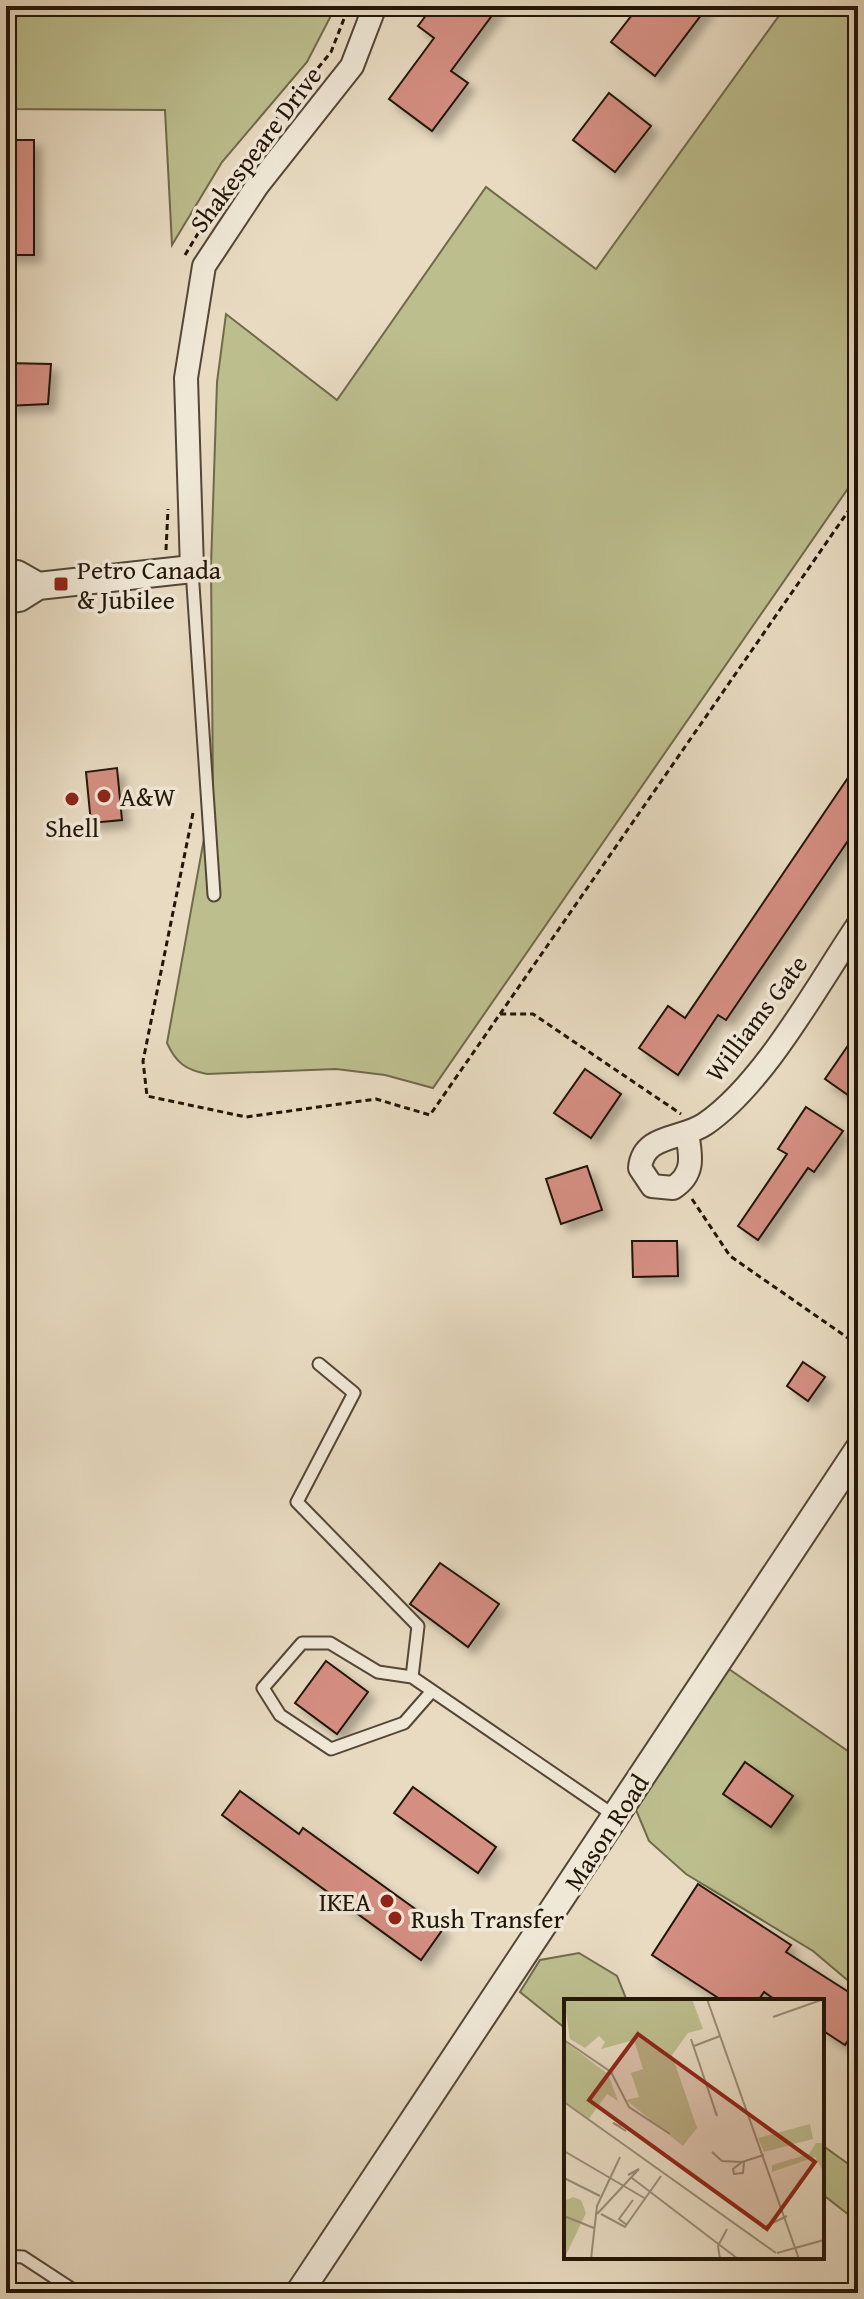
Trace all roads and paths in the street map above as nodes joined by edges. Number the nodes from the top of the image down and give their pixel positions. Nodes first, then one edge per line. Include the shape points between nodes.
1 (349, 6) edge
2 (375, 6) edge
3 (184, 264) dead end
4 (858, 497) edge
5 (169, 498) dead end
6 (192, 569) junction
7 (164, 572) junction
8 (6, 575) edge
9 (38, 586) junction
10 (6, 600) edge
11 (193, 810) dead end
12 (214, 895) dead end
13 (858, 925) edge
14 (500, 1014) junction
15 (690, 1132) junction
16 (683, 1182) junction
17 (858, 1345) edge
18 (319, 1364) dead end
19 (858, 1450) edge
20 (412, 1677) junction
21 (432, 1691) junction
22 (616, 1817) junction
23 (6, 2256) edge
24 (78, 2293) edge
25 (299, 2293) edge

1 - 3 path via 331,52 240,164
2 - 6 street, Shakespeare Drive via 352,66 257,186 204,266 186,378
4 - 14 path
5 - 7 path
6 - 7 street
6 - 12 lane
7 - 9 street
8 - 9 street via 17,574
9 - 10 street
11 - 14 path via 143,1061 147,1096 246,1117 376,1099 430,1115
13 - 15 street, Williams Gate via 756,1074 723,1109
14 - 15 path via 533,1014 684,1116
15 - 16 street via 692,1161
15 - 16 street, Williams Gate via 655,1142 641,1157 644,1178 652,1186 673,1188
16 - 17 path via 730,1256
18 - 20 lane via 354,1393 297,1502 418,1626
19 - 22 street, Mason Road
20 - 21 lane
20 - 21 lane via 378,1672 330,1643 302,1643 263,1688 280,1715 331,1749 404,1723
21 - 22 lane
22 - 25 street, Mason Road
23 - 24 lane via 23,2257

